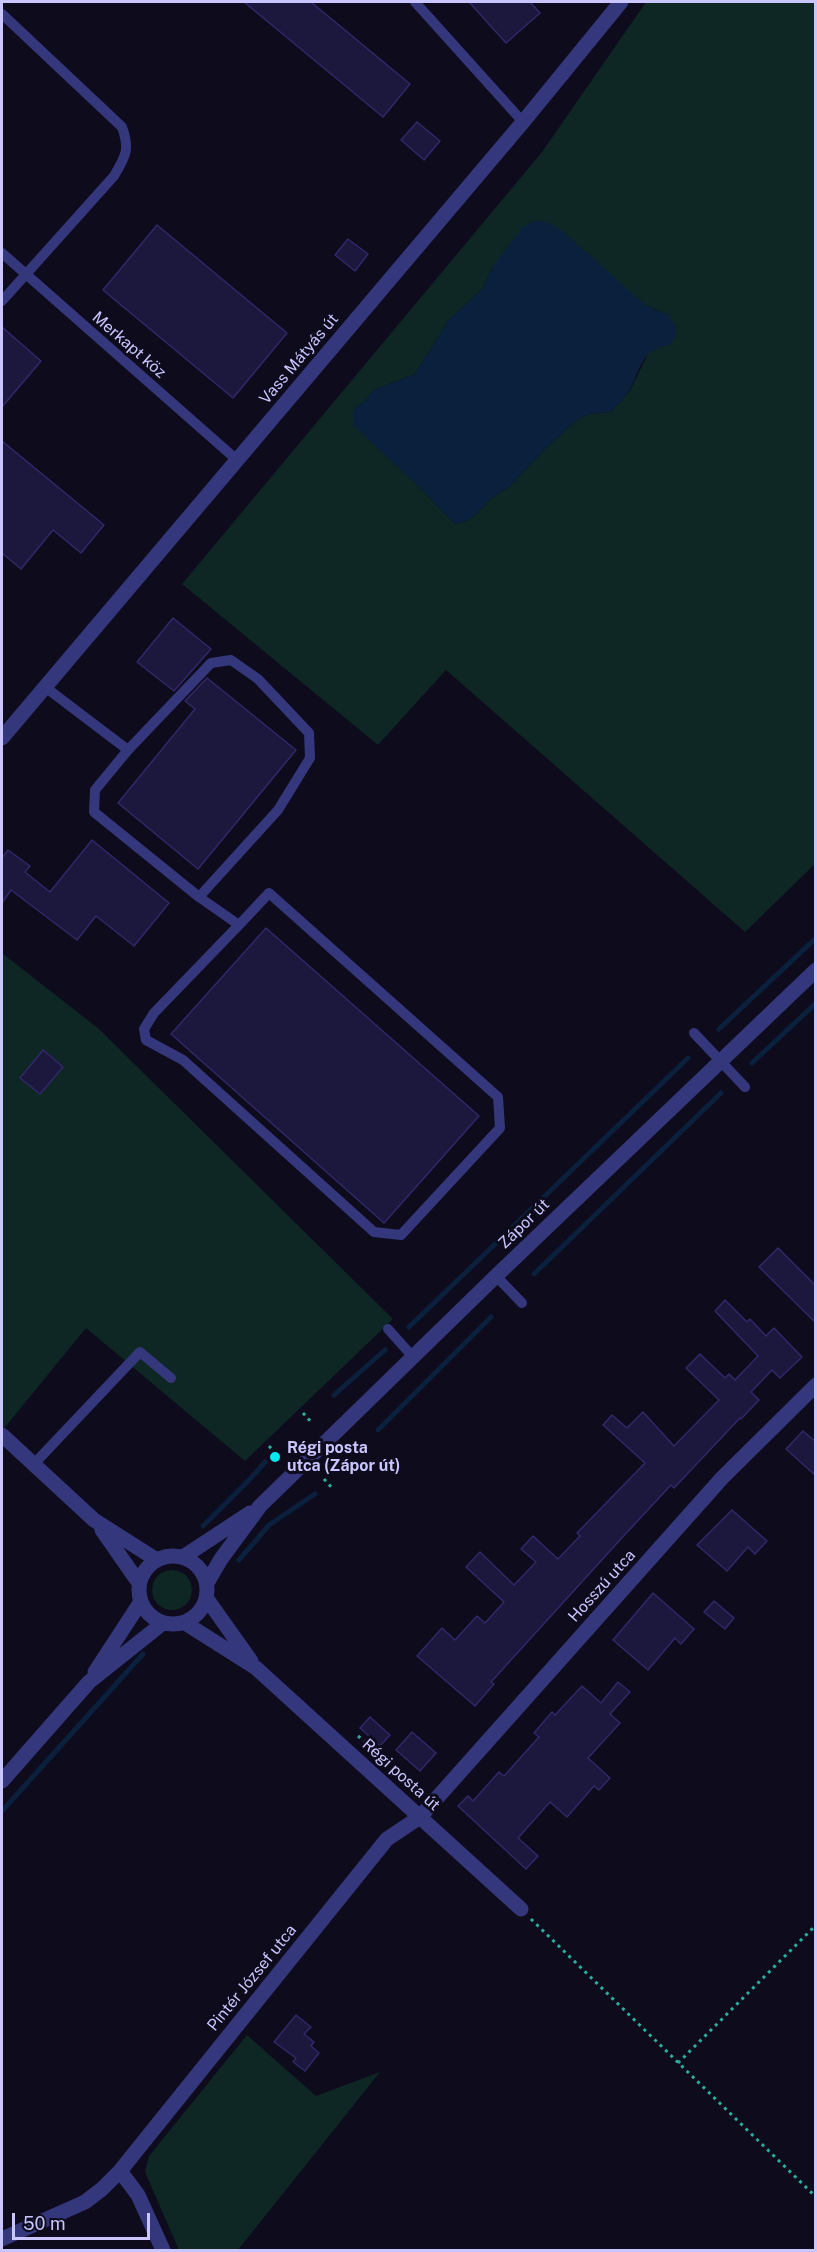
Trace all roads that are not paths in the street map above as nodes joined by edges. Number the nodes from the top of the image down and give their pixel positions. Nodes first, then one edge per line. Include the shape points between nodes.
1 (415, 2) edge
2 (621, 2) edge
3 (2, 14) edge
4 (523, 122) junction
5 (2, 253) edge
6 (26, 273) junction
7 (2, 301) edge
8 (237, 460) junction
9 (45, 687) junction
10 (2, 738) edge
11 (128, 750) junction
12 (199, 897) junction
13 (239, 925) junction
14 (816, 970) edge
15 (694, 1033) dead end
16 (720, 1061) junction
17 (745, 1087) dead end
18 (496, 1276) junction
19 (522, 1304) dead end
20 (388, 1329) dead end
21 (413, 1357) junction
22 (171, 1378) dead end
23 (816, 1385) edge
24 (2, 1436) edge
25 (33, 1465) junction
26 (260, 1506) junction
27 (94, 1520) junction
28 (183, 1557) junction
29 (157, 1560) junction
30 (139, 1583) junction
31 (207, 1583) junction
32 (207, 1599) junction
33 (140, 1603) junction
34 (163, 1623) junction
35 (185, 1623) junction
36 (256, 1668) junction
37 (89, 1682) junction
38 (2, 1781) edge
39 (420, 1817) junction
40 (521, 1909) road end
41 (120, 2171) junction
42 (2, 2239) edge
43 (163, 2250) edge

1 - 4 lane
2 - 4 street, Vass Mátyás út
3 - 6 lane via 122,127 127,142 114,176
4 - 8 street, Vass Mátyás út
5 - 6 lane, Merkapt köz
6 - 7 lane
6 - 8 lane, Merkapt köz
8 - 9 street, Vass Mátyás út
9 - 10 street, Vass Mátyás út
9 - 11 lane
11 - 12 lane via 95,790 94,812
11 - 12 lane via 212,663 231,660 258,679 309,734 310,758 278,810
12 - 13 lane
13 - 13 lane via 269,893 498,1097 500,1128 401,1235 374,1232 183,1060 146,1040 144,1029 154,1013
14 - 16 street, Zápor út
15 - 16 lane
16 - 17 lane
16 - 18 street, Zápor út
18 - 19 lane
18 - 21 street, Zápor út
20 - 21 lane
21 - 26 street, Zápor út
22 - 25 lane via 140,1352
23 - 39 street, Hosszú utca via 722,1478
24 - 25 street
25 - 27 street
26 - 28 street, Zápor út
26 - 31 street, Zápor út
27 - 29 street
27 - 30 street
28 - 29 street
28 - 31 street via 198,1567
29 - 30 street via 148,1566
30 - 33 street
31 - 32 street
32 - 35 street via 195,1617
32 - 36 street, Régi posta út
33 - 34 street via 153,1619
33 - 37 street
34 - 35 street
34 - 37 street
35 - 36 street, Régi posta út
36 - 39 street, Régi posta út
37 - 38 street
39 - 40 street, Régi posta út
39 - 41 street, Pintér József utca via 387,1839
41 - 42 street, Pintér József utca via 85,2202
41 - 43 street via 138,2195

